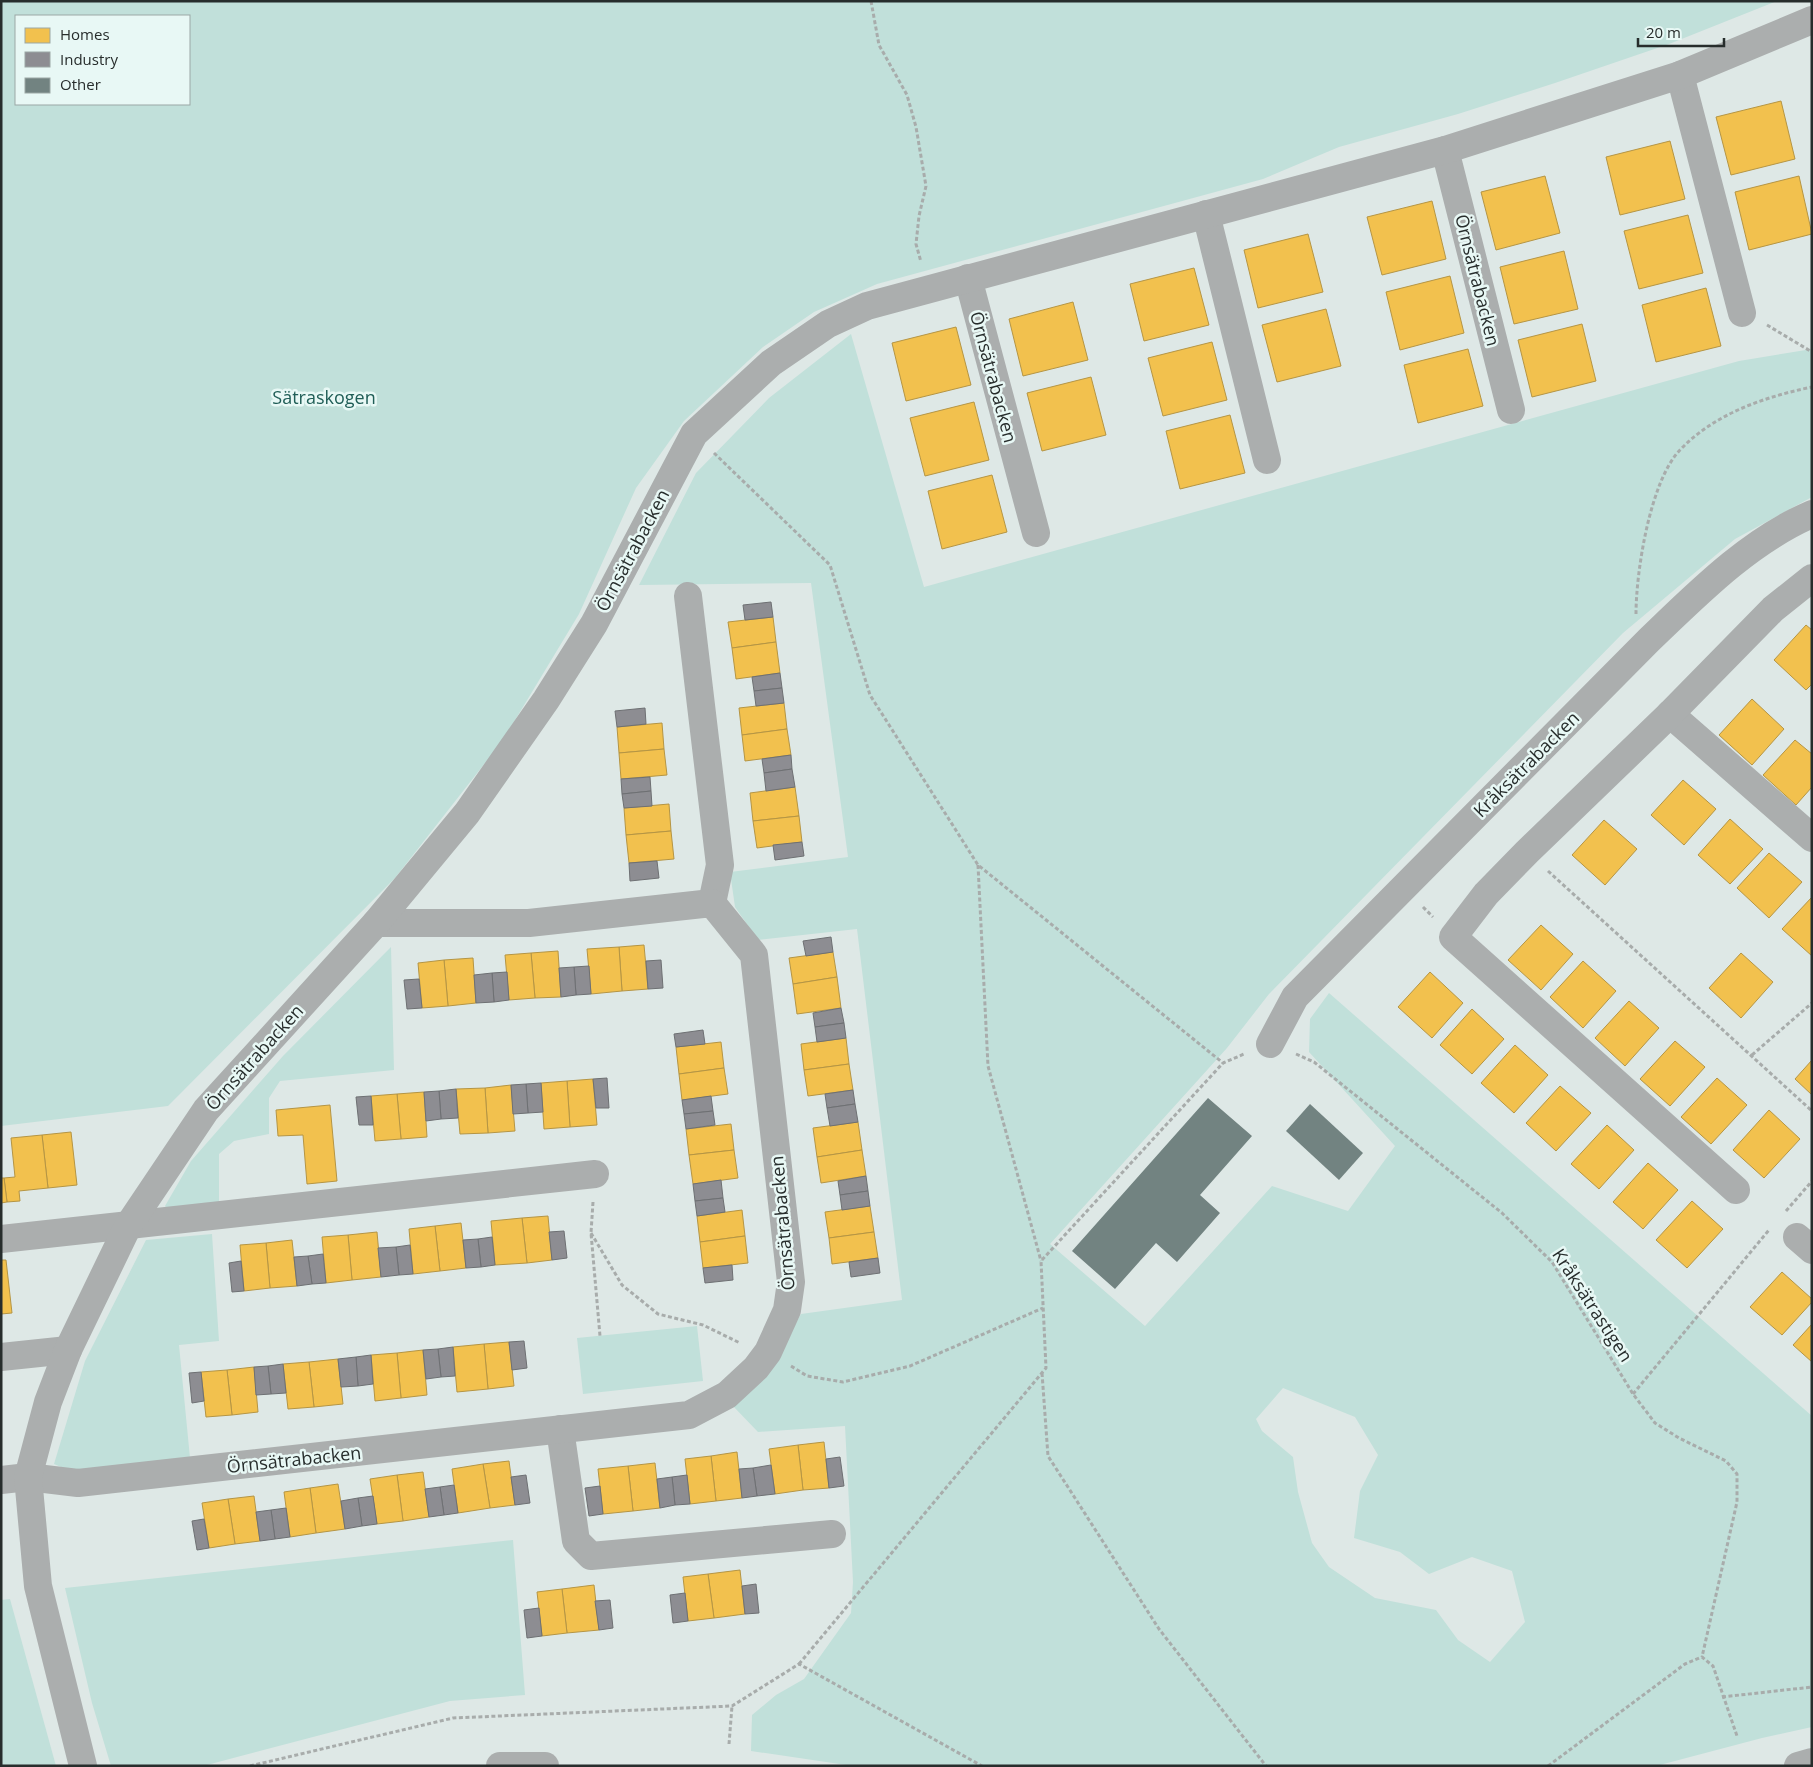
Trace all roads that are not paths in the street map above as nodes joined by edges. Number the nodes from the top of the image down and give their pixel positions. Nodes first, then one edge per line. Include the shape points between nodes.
1 (1812, 20) edge
2 (1680, 75) junction
3 (1445, 150) junction
4 (1206, 214) junction
5 (968, 278) junction
6 (1742, 313) road end
7 (1511, 410) dead end
8 (1267, 460) dead end
9 (1812, 514) edge
10 (1036, 533) dead end
11 (1812, 578) edge
12 (688, 596) dead end
13 (1670, 714) junction
14 (1812, 838) edge
15 (712, 903) junction
16 (376, 923) junction
17 (1270, 1044) road end
18 (595, 1174) road end
19 (1736, 1190) dead end
20 (128, 1226) junction
21 (1, 1239) edge
22 (68, 1350) junction
23 (1, 1357) edge
24 (560, 1429) junction
25 (28, 1477) junction
26 (1, 1480) edge
27 (832, 1534) dead end
28 (1812, 1762) edge
29 (83, 1766) edge
30 (500, 1766) edge
31 (546, 1766) edge
32 (1798, 1766) edge

1 - 2 street, Örnsätrabacken
2 - 3 street, Örnsätrabacken
2 - 6 street
3 - 4 street, Örnsätrabacken
3 - 7 street, Örnsätrabacken
4 - 5 street, Örnsätrabacken
4 - 8 street
5 - 10 street, Örnsätrabacken
5 - 16 street, Örnsätrabacken via 867,306 828,324 771,363 694,434 594,624 546,700 467,813
9 - 17 street, Kråksätrabacken via 1749,552 1698,593 1649,640 1295,997
11 - 13 street via 1773,609
12 - 15 street via 720,865
13 - 14 street
13 - 19 street via 1526,852 1486,894 1453,937
15 - 16 street via 528,923
15 - 24 street, Örnsätrabacken via 754,955 791,1282 787,1310 768,1352 756,1368 727,1395 689,1415
16 - 20 street, Örnsätrabacken via 206,1110
18 - 20 street
20 - 21 street
20 - 22 street, Örnsätrabacken
22 - 23 street
22 - 25 street, Örnsätrabacken via 48,1402
24 - 25 street, Örnsätrabacken via 78,1483
24 - 27 street via 576,1541 590,1556
25 - 26 street, Örnsätrabacken
25 - 29 street, Örnsätrabacken via 38,1586
28 - 32 street
30 - 31 street

